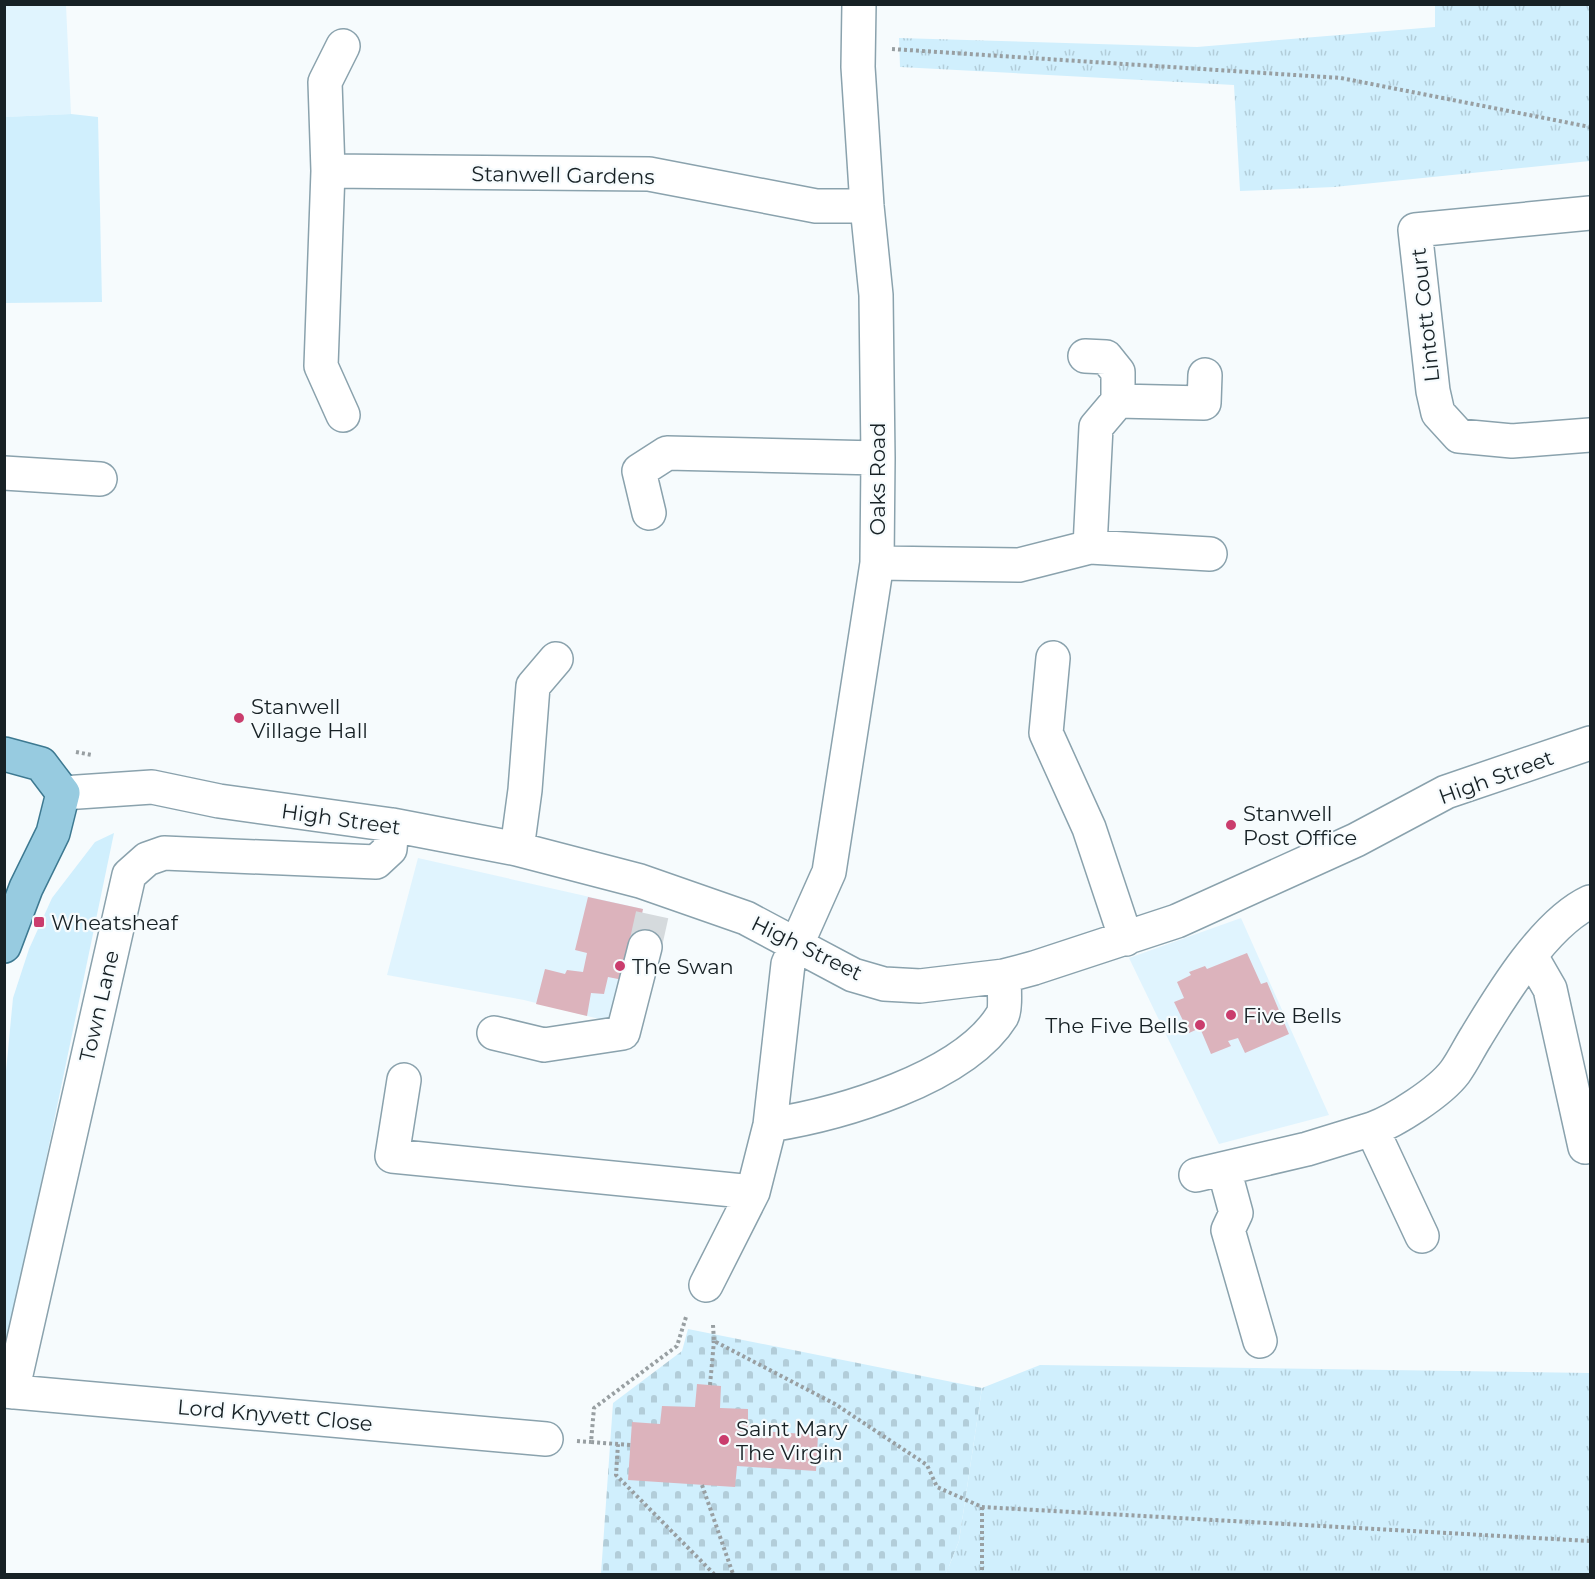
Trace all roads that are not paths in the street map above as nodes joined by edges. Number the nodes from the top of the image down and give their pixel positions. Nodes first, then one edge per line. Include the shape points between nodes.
1 (859, 4) edge
2 (343, 46) dead end
3 (328, 171) junction
4 (867, 206) junction
5 (1590, 213) edge
6 (1085, 356) dead end
7 (1205, 375) dead end
8 (1118, 401) junction
9 (343, 415) dead end
10 (1590, 435) edge
11 (878, 458) junction
12 (4, 473) edge
13 (100, 478) dead end
14 (649, 513) dead end
15 (1090, 547) junction
16 (1210, 554) dead end
17 (877, 563) junction
18 (1053, 658) dead end
19 (556, 659) dead end
20 (1590, 743) edge
21 (4, 754) edge
22 (63, 793) junction
23 (392, 825) junction
24 (517, 849) junction
25 (1590, 902) edge
26 (1126, 939) junction
27 (797, 944) junction
28 (4, 946) edge
29 (645, 947) tunnel mouth
30 (1531, 956) junction
31 (1004, 976) junction
32 (494, 1033) dead end
33 (404, 1080) dead end
34 (770, 1125) junction
35 (1372, 1129) junction
36 (1590, 1146) edge
37 (753, 1192) junction
38 (1422, 1236) dead end
39 (706, 1285) dead end
40 (1260, 1341) dead end
41 (8, 1392) edge
42 (546, 1439) dead end

1 - 4 street, Oaks Road
2 - 3 street via 325,82
3 - 4 street, Stanwell Gardens via 649,174 816,206
3 - 9 street via 321,366
4 - 11 street, Oaks Road via 876,295
5 - 10 street, Lintott Court via 1415,230 1438,413 1460,435 1512,441
6 - 8 street via 1106,357 1118,372
7 - 8 street via 1204,403
8 - 15 street via 1096,427
11 - 14 street via 668,453 639,471
11 - 17 street, Oaks Road
12 - 13 street
15 - 16 street
15 - 17 street via 1019,565
17 - 27 street, Oaks Road via 829,872
18 - 26 street via 1046,733 1089,828
19 - 24 street via 533,686
20 - 26 street, High Street via 1446,792 1356,840 1177,921
21 - 22 main road via 41,764
22 - 23 street, High Street via 152,787 219,801
22 - 28 main road via 53,833
23 - 24 street, High Street
23 - 41 street, Town Lane via 390,849 376,862 164,853 147,860 129,875
24 - 27 street, High Street via 655,900 746,918
25 - 30 street via 1577,908
26 - 31 street, High Street
27 - 31 street, High Street via 853,975 884,984 920,986
27 - 34 street, Oaks Road via 788,964
29 - 32 street via 623,1033 544,1045
30 - 35 street via 1454,1074 1423,1101
30 - 36 street via 1550,989 1585,1147
31 - 34 street via 1003,1014 981,1040 946,1066 892,1093
33 - 37 street via 392,1156
34 - 37 street, Oaks Road
35 - 38 street
35 - 40 street via 1210,1172 1236,1213 1228,1230
37 - 39 street, Oaks Road
41 - 42 street, Lord Knyvett Close

